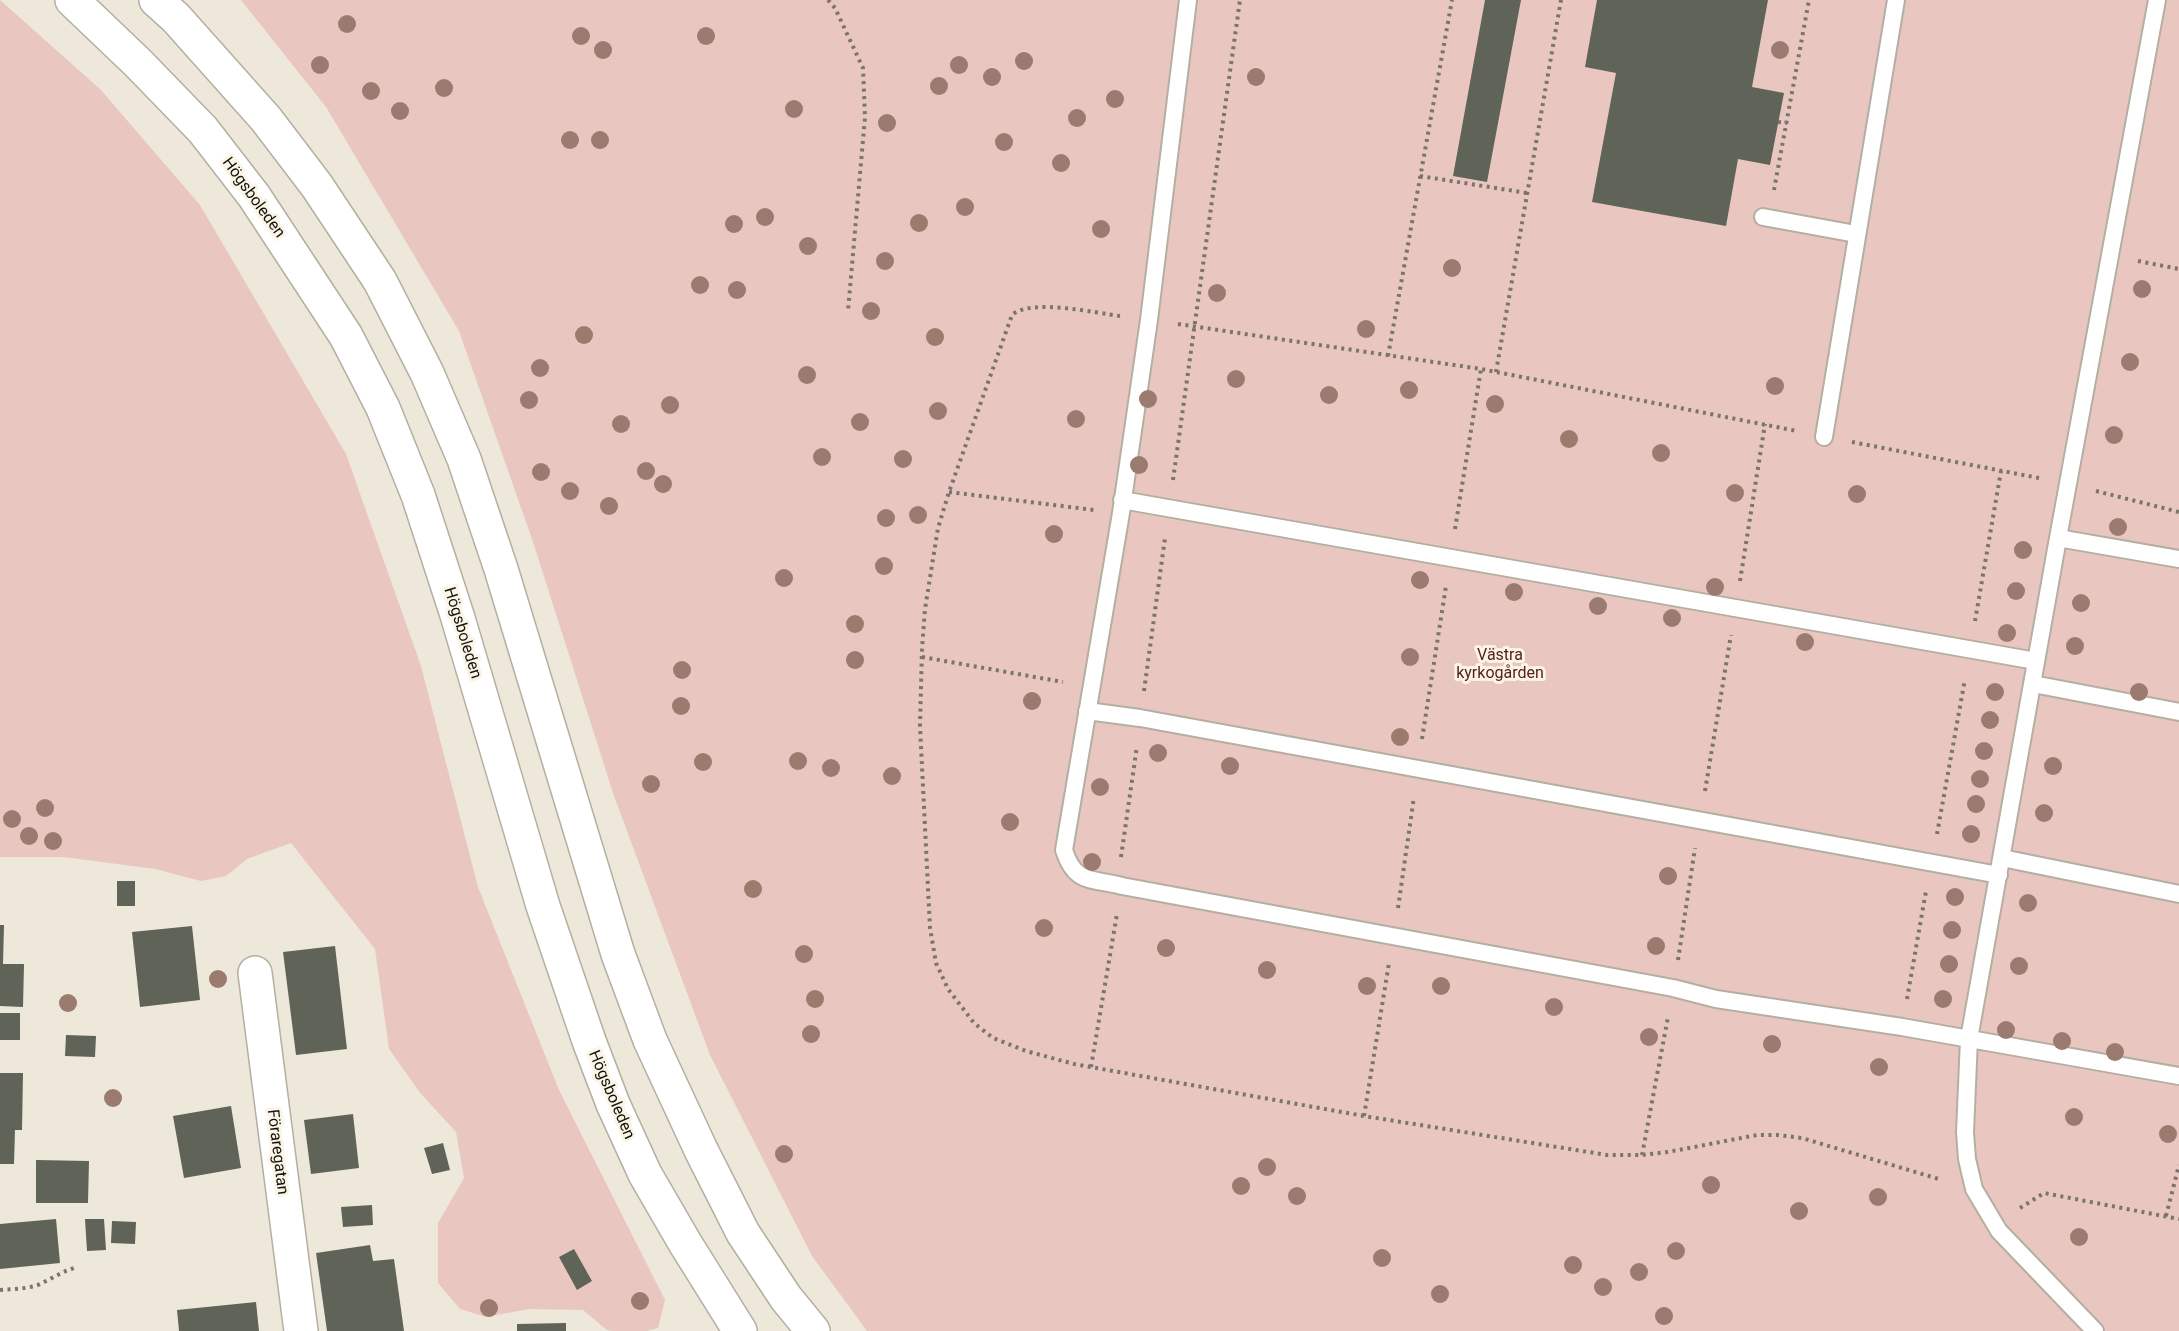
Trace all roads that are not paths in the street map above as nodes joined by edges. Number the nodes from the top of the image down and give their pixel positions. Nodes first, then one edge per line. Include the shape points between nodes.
1 (72, 0) edge
2 (156, 0) edge
3 (1188, 0) edge
4 (1896, 0) edge
5 (2157, 0) edge
6 (1766, 217) road end
7 (1856, 234) junction
8 (1824, 437) road end
9 (1122, 506) junction
10 (2058, 538) junction
11 (2179, 559) edge
12 (2036, 661) junction
13 (2032, 684) junction
14 (1087, 711) junction
15 (2179, 712) edge
16 (2000, 866) junction
17 (2179, 894) edge
18 (255, 973) dead end
19 (1969, 1039) junction
20 (2179, 1076) edge
21 (301, 1331) edge
22 (740, 1331) edge
23 (813, 1331) edge
24 (2095, 1331) edge

1 - 22 main road, Högsboleden via 203,130 254,196 346,336 383,408 418,495 543,906 613,1104 645,1174
2 - 23 main road via 266,119 317,186 380,281 427,373 464,459 501,569 618,954 650,1040 743,1233
3 - 9 lane
4 - 7 lane
5 - 10 lane
6 - 7 lane
7 - 8 lane
9 - 12 lane via 1169,509
9 - 14 lane
10 - 11 lane
10 - 12 lane
12 - 13 lane
13 - 15 lane
13 - 16 lane
14 - 16 lane via 1931,863
14 - 19 lane via 1064,850 1069,865 1082,877 1716,999
16 - 17 lane
16 - 19 lane
18 - 21 main road, Föraregatan
19 - 20 lane
19 - 24 lane via 1965,1132 1966,1159 1974,1189 1997,1228

